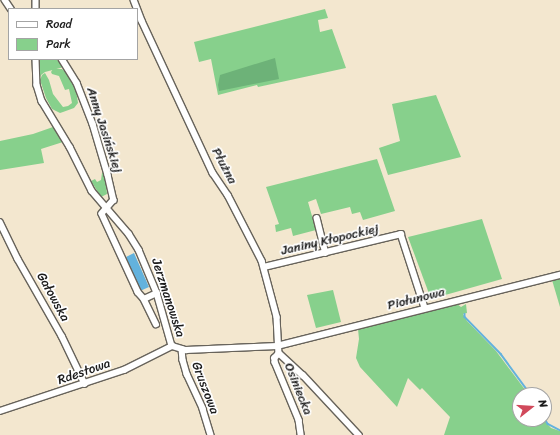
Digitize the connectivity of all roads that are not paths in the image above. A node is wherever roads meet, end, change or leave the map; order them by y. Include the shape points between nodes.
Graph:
1 (6, 1) edge
2 (0, 6) edge
3 (138, 10) edge
4 (36, 60) edge
5 (63, 60) edge
6 (106, 210) junction
7 (317, 218) dead end
8 (0, 222) edge
9 (326, 253) junction
10 (264, 267) junction
11 (560, 275) edge
12 (157, 293) junction
13 (144, 299) junction
14 (425, 308) junction
15 (156, 324) dead end
16 (172, 346) junction
17 (277, 346) junction
18 (182, 349) junction
19 (279, 354) junction
20 (85, 384) junction
21 (0, 411) edge
22 (211, 435) edge
23 (301, 435) edge
24 (359, 435) edge

1 - 2 street
3 - 10 street, Płużna via 213,173 228,195
4 - 6 street, Jerzmanowska via 37,85 42,101 70,147 92,191
5 - 6 street, Anny Jasińskiej via 77,83 93,124 108,175 114,200
6 - 12 street, Jerzmanowska via 134,240
6 - 13 street via 102,214 138,292
7 - 9 street
8 - 20 street, Gałowska
9 - 10 street, Janiny Kłopockiej
9 - 14 street, Janiny Kłopockiej via 401,234
10 - 17 street, Płużna via 277,317
11 - 14 street, Piołunowa
12 - 13 street
12 - 16 street, Jerzmanowska
13 - 15 street
14 - 17 street, Piołunowa
16 - 18 street, Jerzmanowska
16 - 20 street, Rdestowa via 131,367
17 - 18 street, Jerzmanowska
17 - 19 street
18 - 22 street, Gruszowa via 183,360
19 - 23 street, Osiniecka via 275,362 299,420
19 - 24 street via 303,375
20 - 21 street, Rdestowa

